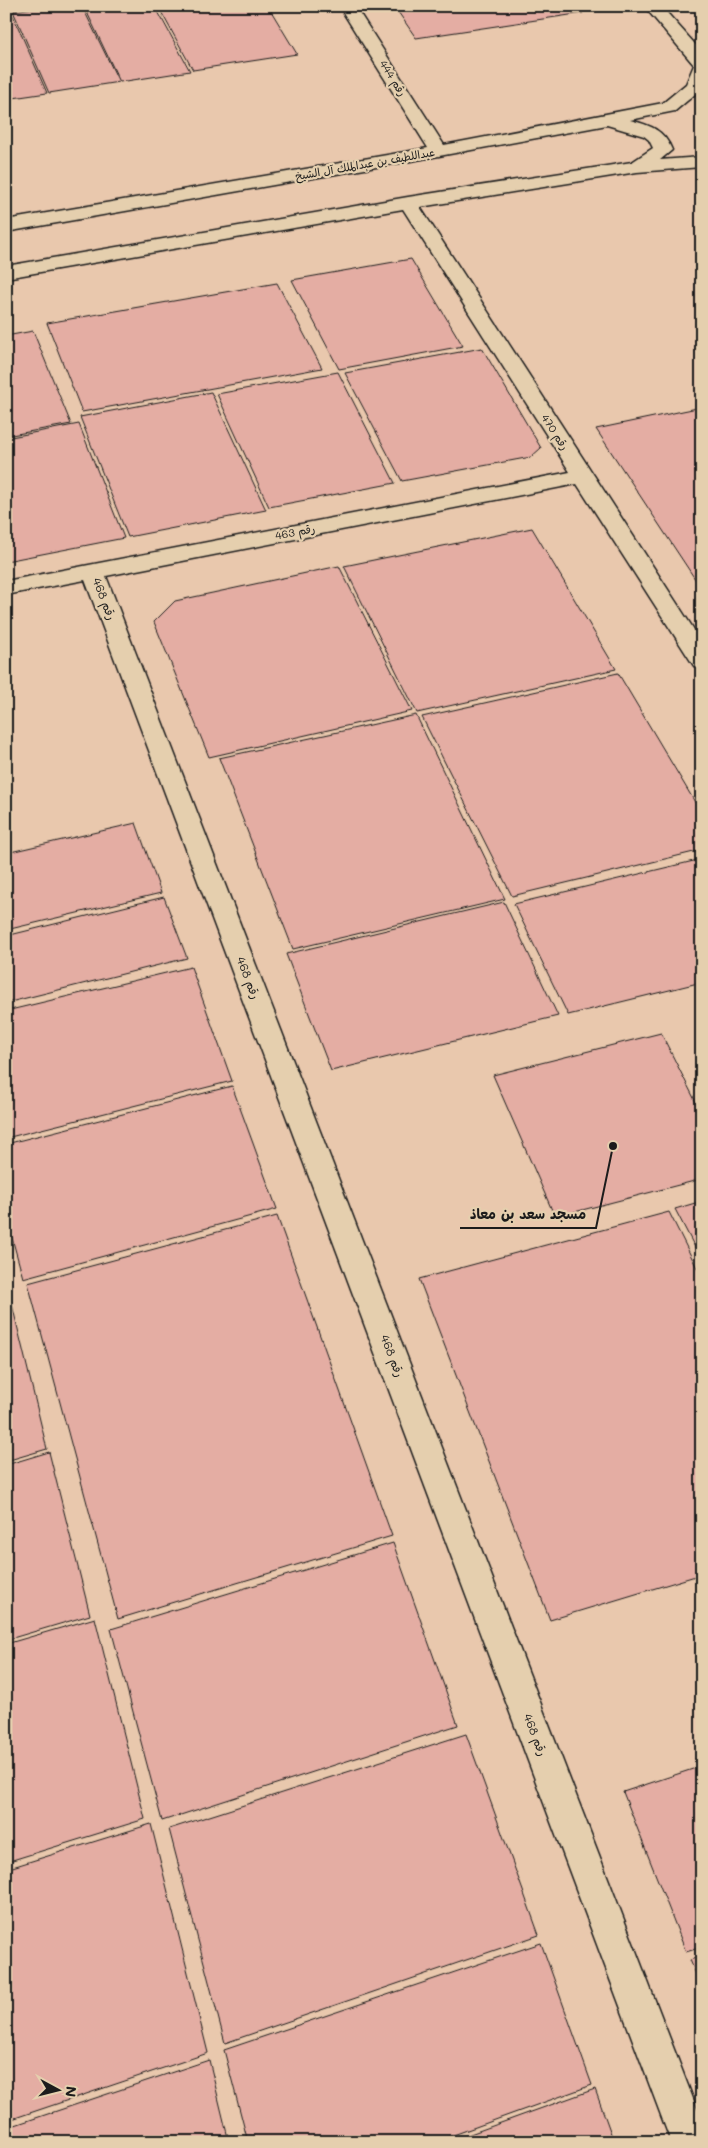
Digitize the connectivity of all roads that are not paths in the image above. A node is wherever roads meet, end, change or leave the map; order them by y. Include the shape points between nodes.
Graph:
1 (347, 6) edge
2 (652, 6) edge
3 (702, 64) edge
4 (606, 120) junction
5 (439, 151) junction
6 (702, 162) edge
7 (637, 167) junction
8 (408, 203) junction
9 (6, 226) edge
10 (6, 272) edge
11 (583, 476) junction
12 (93, 571) junction
13 (6, 588) edge
14 (702, 661) edge
15 (690, 2142) edge

1 - 5 street, رقم 444
2 - 3 street
3 - 4 street, عبداللطيف بن عبدالملك آل الشيخ via 694,86 669,107
4 - 5 street, عبداللطيف بن عبدالملك آل الشيخ
4 - 7 street via 652,131 661,142 663,150
5 - 9 street, عبداللطيف بن عبدالملك آل الشيخ
6 - 7 street
7 - 8 street
8 - 10 street
8 - 11 street, رقم 470
11 - 12 street, رقم 463
11 - 14 street, رقم 470
12 - 13 street, رقم 463
12 - 15 street, رقم 468

